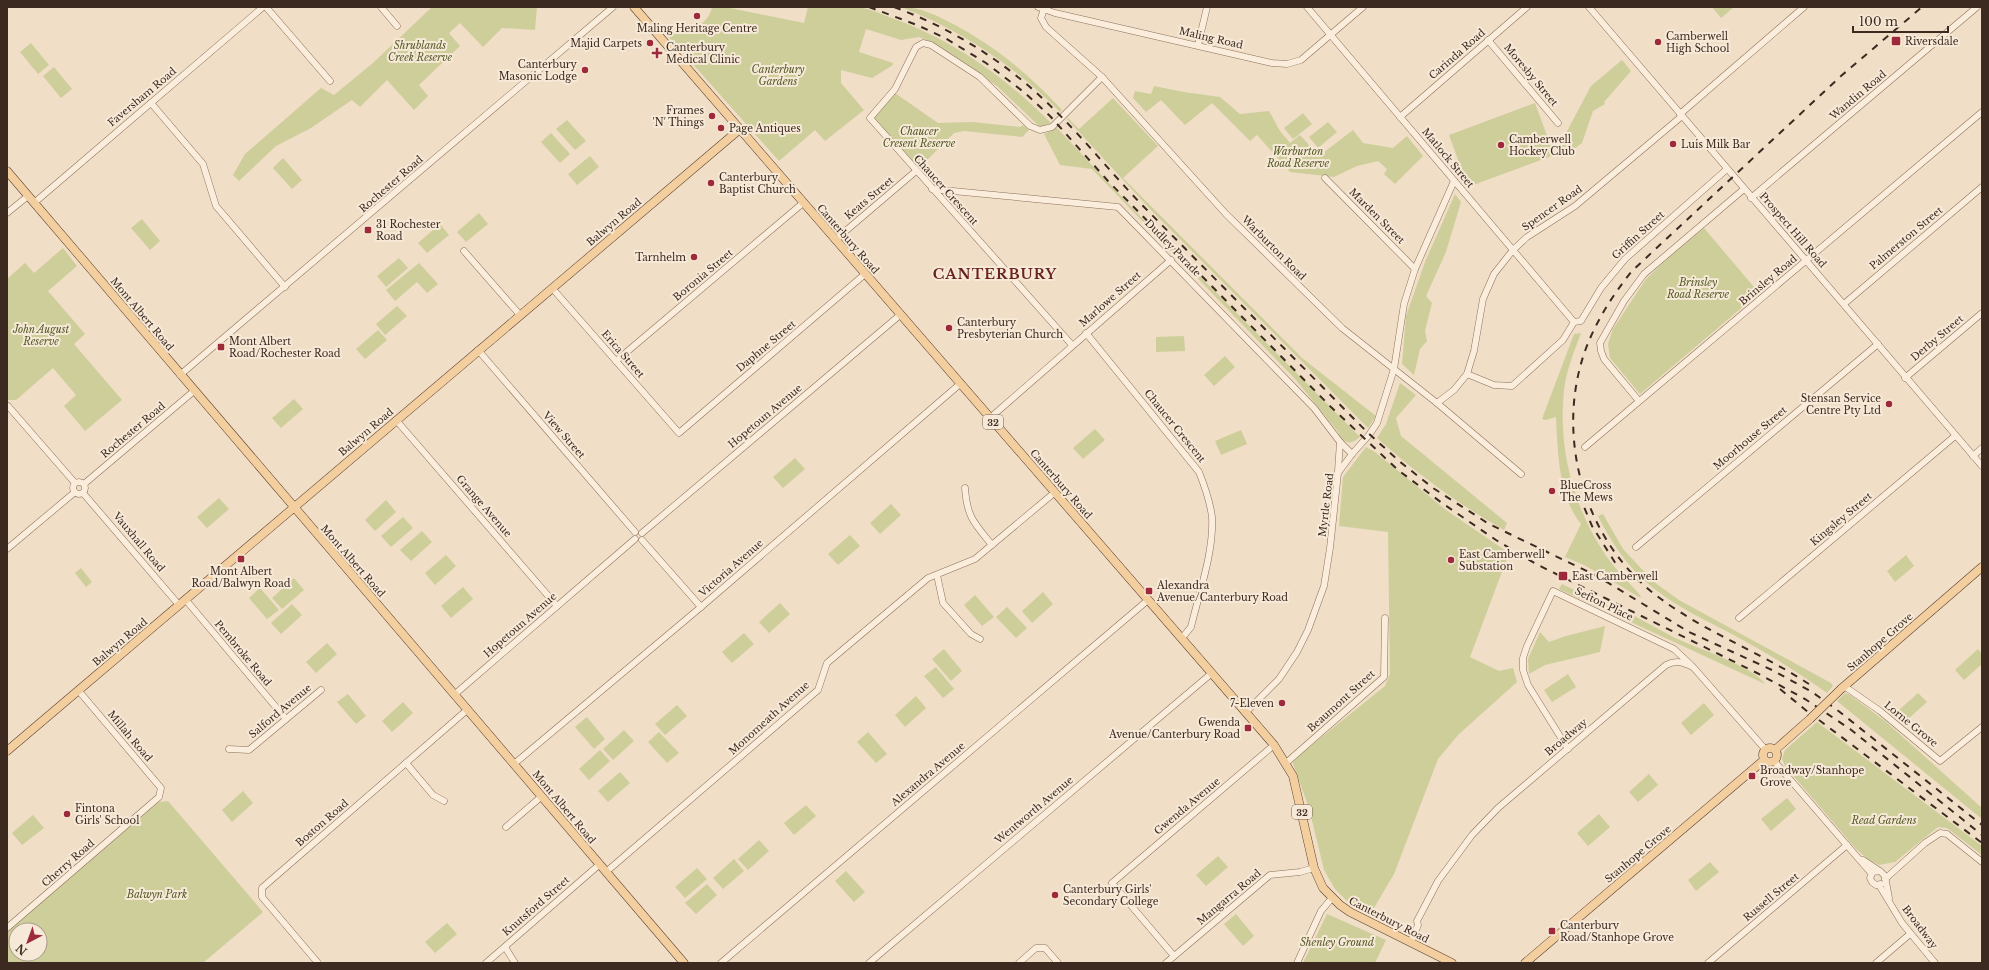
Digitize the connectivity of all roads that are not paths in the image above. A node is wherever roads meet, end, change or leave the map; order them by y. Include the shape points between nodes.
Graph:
1 (265, 7) edge
2 (381, 7) edge
3 (613, 7) edge
4 (634, 7) edge
5 (1207, 7) edge
6 (1307, 7) edge
7 (1363, 7) edge
8 (1527, 7) edge
9 (1588, 7) edge
10 (1804, 7) edge
11 (1977, 7) edge
12 (1041, 8) edge
13 (1057, 10) edge
14 (397, 26) dead end
15 (1331, 35) junction
16 (1488, 40) junction
17 (1198, 45) junction
18 (1102, 77) junction
19 (330, 81) dead end
20 (151, 103) junction
21 (1982, 112) edge
22 (1681, 115) junction
23 (1400, 117) junction
24 (1558, 123) dead end
25 (740, 129) junction
26 (1727, 169) junction
27 (7, 171) edge
28 (916, 172) junction
29 (1325, 178) dead end
30 (1454, 181) junction
31 (1982, 186) edge
32 (932, 189) junction
33 (1744, 189) junction
34 (28, 196) junction
35 (1751, 198) junction
36 (34, 203) junction
37 (803, 203) junction
38 (7, 214) edge
39 (835, 240) junction
40 (1513, 250) junction
41 (464, 251) dead end
42 (1171, 260) junction
43 (1807, 261) junction
44 (1415, 269) junction
45 (865, 274) junction
46 (285, 287) junction
47 (552, 288) junction
48 (1844, 304) junction
49 (1982, 313) edge
50 (520, 315) junction
51 (900, 315) junction
52 (1574, 322) junction
53 (1086, 333) junction
54 (1878, 344) junction
55 (1072, 345) junction
56 (478, 350) junction
57 (616, 361) junction
58 (1394, 368) junction
59 (1467, 374) junction
60 (180, 375) junction
61 (1905, 378) junction
62 (960, 384) junction
63 (194, 391) junction
64 (1639, 401) junction
65 (1437, 403) junction
66 (8, 406) edge
67 (990, 418) junction
68 (396, 420) junction
69 (679, 433) joint
70 (1955, 436) junction
71 (1340, 442) junction
72 (1585, 446) dead end
73 (1982, 448) edge
74 (1352, 454) junction
75 (1973, 456) junction
76 (1982, 466) edge
77 (1338, 473) junction
78 (1521, 474) dead end
79 (75, 483) junction
80 (84, 484) junction
81 (965, 488) dead end
82 (75, 492) junction
83 (83, 492) junction
84 (1054, 492) junction
85 (294, 507) junction
86 (635, 532) junction
87 (642, 533) junction
88 (635, 540) junction
89 (642, 540) junction
90 (992, 545) junction
91 (1636, 548) dead end
92 (7, 549) edge
93 (1982, 567) edge
94 (937, 575) junction
95 (1148, 600) junction
96 (182, 602) junction
97 (557, 606) junction
98 (701, 607) junction
99 (1385, 618) dead end
100 (1739, 618) dead end
101 (1182, 638) junction
102 (980, 639) dead end
103 (1693, 667) junction
104 (1212, 673) junction
105 (1842, 688) junction
106 (78, 690) junction
107 (321, 690) dead end
108 (454, 695) junction
109 (467, 710) junction
110 (1246, 712) junction
111 (286, 719) junction
112 (1982, 727) edge
113 (1274, 746) junction
114 (229, 749) dead end
115 (1568, 749) junction
116 (1765, 749) junction
117 (1775, 750) junction
118 (7, 751) edge
119 (1764, 760) junction
120 (1774, 761) junction
121 (406, 763) junction
122 (1286, 763) junction
123 (514, 764) junction
124 (159, 796) joint
125 (542, 796) junction
126 (444, 801) dead end
127 (506, 827) dead end
128 (1847, 846) junction
129 (1853, 853) junction
130 (1982, 862) edge
131 (600, 864) junction
132 (1314, 868) junction
133 (1896, 868) junction
134 (1879, 871) junction
135 (606, 872) junction
136 (1871, 873) junction
137 (1885, 879) junction
138 (1879, 885) junction
139 (1332, 898) junction
140 (1890, 903) junction
141 (7, 928) edge
142 (1910, 934) junction
143 (1411, 942) junction
144 (505, 947) junction
145 (1174, 956) junction
146 (318, 963) edge
147 (486, 963) edge
148 (515, 963) edge
149 (684, 963) edge
150 (721, 963) edge
151 (869, 963) edge
152 (1018, 963) edge
153 (1058, 963) edge
154 (1166, 963) edge
155 (1297, 963) edge
156 (1452, 963) edge
157 (1525, 963) edge
158 (1708, 963) edge
159 (1876, 963) edge
160 (1935, 963) edge

1 - 19 street
1 - 20 street, Faversham Road
2 - 14 street
3 - 46 street, Rochester Road
4 - 25 main road, Canterbury Road / 32
5 - 17 street
6 - 15 street, Matlock Street
7 - 15 street, Maling Road
8 - 16 street, Carinda Road
9 - 22 street, Prospect Hill Road
10 - 22 street, Spencer Road
11 - 35 street, Wandin Road
12 - 13 street, Maling Road
12 - 18 street, Warburton Road via 1041,18 1046,27
13 - 17 street, Maling Road
15 - 17 street, Maling Road via 1301,60 1287,64 1272,63
15 - 23 street, Matlock Street
16 - 23 street, Carinda Road
16 - 24 street, Moresby Street
18 - 28 street, Chaucer Crescent via 1052,127 1040,130 1030,126 980,77 931,45 923,43 916,47 895,89 870,118
18 - 58 street, Warburton Road via 1226,214 1342,328
20 - 36 street, Faversham Road
20 - 46 street via 203,164 216,206
21 - 43 street, Brinsley Road
22 - 26 street, Prospect Hill Road
22 - 40 street, Spencer Road via 1575,206 1527,237
23 - 30 street, Matlock Street
25 - 37 main road, Canterbury Road / 32
25 - 47 main road, Balwyn Road
26 - 33 street, Prospect Hill Road
26 - 52 street, Griffin Street via 1625,259 1601,288 1581,321
27 - 34 main road, Mont Albert Road
28 - 32 street, Chaucer Crescent
28 - 39 street, Keats Street
29 - 44 street, Marden Street
30 - 40 street, Matlock Street
30 - 44 street, Myrtle Road
31 - 48 street, Palmerston Street
32 - 42 street, Dudley Parade via 1118,207
32 - 55 street, Chaucer Crescent
33 - 35 street, Prospect Hill Road
33 - 64 street via 1644,274 1624,301 1600,342 1604,359
34 - 36 main road, Mont Albert Road
34 - 38 street
35 - 43 street, Prospect Hill Road
36 - 60 main road, Mont Albert Road
37 - 39 main road, Canterbury Road / 32
37 - 57 street, Boronia Street
39 - 45 main road, Canterbury Road / 32
40 - 52 street, Matlock Street
40 - 59 street, Spencer Road via 1494,274 1483,299 1474,351
41 - 50 street
42 - 53 street, Marlowe Street
42 - 71 street, Dudley Parade via 1314,408
43 - 48 street, Prospect Hill Road
43 - 64 street, Brinsley Road
44 - 58 street, Myrtle Road via 1404,304
45 - 51 main road, Canterbury Road / 32
45 - 69 street, Daphne Street
46 - 60 street, Rochester Road
47 - 50 main road, Balwyn Road
47 - 57 street, Erica Street
48 - 54 street, Prospect Hill Road
49 - 61 street, Derby Street
50 - 56 main road, Balwyn Road
51 - 62 main road, Canterbury Road / 32
51 - 87 street, Hopetoun Avenue
52 - 59 street, Griffin Street via 1563,340 1512,386 1494,385
53 - 55 street, Marlowe Street
53 - 101 street, Chaucer Crescent via 1199,472 1208,496 1212,517 1212,540 1190,627
54 - 61 street, Prospect Hill Road
54 - 91 street, Moorhouse Street
55 - 67 street, Marlowe Street
56 - 68 main road, Balwyn Road
56 - 86 street, View Street
57 - 69 street, Erica Street
58 - 65 street, Warburton Road
58 - 74 street, Myrtle Road via 1377,423 1370,435
59 - 65 street, Spencer Road via 1454,390
60 - 63 main road, Mont Albert Road
61 - 70 street, Prospect Hill Road
62 - 67 main road, Canterbury Road / 32
62 - 98 street, Victoria Avenue
63 - 80 street, Rochester Road
63 - 85 main road, Mont Albert Road
64 - 72 street, Brinsley Road
65 - 78 street, Warburton Road
66 - 79 street
67 - 84 main road, Canterbury Road / 32
68 - 85 main road, Balwyn Road
68 - 97 street, Grange Avenue
70 - 75 street, Prospect Hill Road
70 - 100 street, Kingsley Street
71 - 74 street, Dudley Parade
71 - 77 street
73 - 75 street
74 - 77 street, Myrtle Road
75 - 76 street, Prospect Hill Road
77 - 110 street, Myrtle Road via 1324,586 1308,630 1279,679
79 - 80 street
79 - 82 street
80 - 83 street via 86,487
81 - 90 street via 972,522
82 - 83 street
82 - 92 street
83 - 96 street, Vauxhall Road
84 - 90 street, Monomeath Avenue
84 - 95 main road, Canterbury Road / 32
85 - 96 main road, Balwyn Road
85 - 108 main road, Mont Albert Road
86 - 87 street
86 - 88 street
87 - 89 street
88 - 89 street
88 - 97 street, Hopetoun Avenue
89 - 98 street
90 - 94 street, Monomeath Avenue via 975,559
93 - 105 main road, Stanhope Grove
94 - 102 street via 943,603
94 - 135 street, Monomeath Avenue via 928,578 827,663 818,690
95 - 101 main road, Canterbury Road / 32
95 - 150 street, Alexandra Avenue
96 - 106 main road, Balwyn Road
96 - 111 street, Pembroke Road
97 - 108 street, Hopetoun Avenue
98 - 123 street, Victoria Avenue
99 - 122 street, Beaumont Street via 1384,677
101 - 104 main road, Canterbury Road / 32
103 - 115 street, Broadway via 1673,661 1666,665
103 - 115 street, Sefton Place via 1674,649 1553,592 1527,646 1523,670 1528,685
103 - 116 street
104 - 110 main road, Canterbury Road / 32
104 - 151 street, Wentworth Avenue
105 - 112 street, Lorne Grove via 1880,711 1940,761
105 - 117 main road, Stanhope Grove, bridge
106 - 118 main road, Balwyn Road
106 - 124 street, Millah Road via 161,788
107 - 111 street, Salford Avenue
108 - 109 main road, Mont Albert Road
109 - 121 street, Boston Road
109 - 123 main road, Mont Albert Road
110 - 113 main road, Canterbury Road / 32
111 - 114 street, Salford Avenue via 249,750
113 - 122 main road, Canterbury Road / 32
113 - 145 street, Gwenda Avenue via 1112,882
115 - 143 street, Broadway via 1498,808 1472,835 1438,881 1417,921
116 - 117 main road
116 - 119 main road via 1762,754
117 - 120 main road via 1777,756
119 - 120 main road
119 - 157 main road, Stanhope Grove
120 - 128 street, Broadway
121 - 126 street via 433,795
121 - 146 street, Boston Road via 262,888 262,897
122 - 132 main road, Canterbury Road / 32 via 1296,788
123 - 125 main road, Mont Albert Road
124 - 141 street, Cherry Road
125 - 127 street
125 - 131 main road, Mont Albert Road
128 - 129 street, Broadway
128 - 158 street, Russell Street
129 - 134 street, Broadway
129 - 136 street, Broadway
130 - 133 street via 1946,834 1940,833
131 - 135 main road, Mont Albert Road
131 - 144 street, Knutsford Street
132 - 139 main road, Canterbury Road / 32 via 1323,888
132 - 145 street, Mangarra Road via 1270,875
133 - 134 street
133 - 137 street
134 - 136 street
134 - 137 street, Broadway via 1884,874
135 - 149 main road, Mont Albert Road
136 - 138 street, Broadway via 1872,882
137 - 138 street
137 - 140 street, Broadway
138 - 140 street, Broadway
139 - 143 main road, Canterbury Road / 32 via 1364,920
139 - 155 street via 1322,911
140 - 142 street, Broadway
142 - 159 street
142 - 160 street, Broadway
143 - 156 main road, Canterbury Road / 32
144 - 147 street, Knutsford Street
144 - 148 street
145 - 154 street, Mangarra Road
152 - 153 street via 1036,948 1045,948

